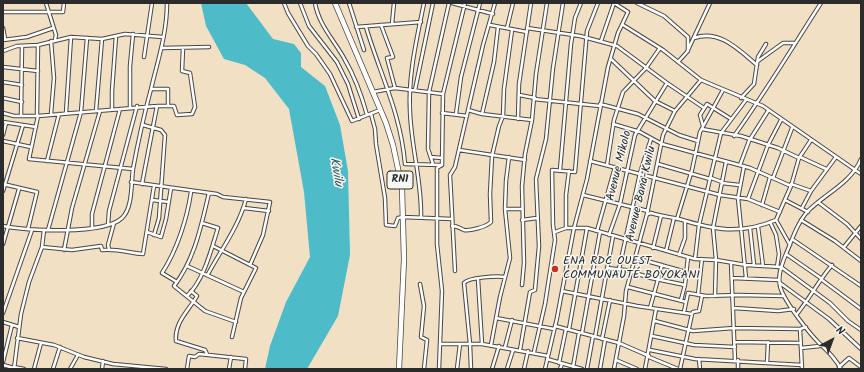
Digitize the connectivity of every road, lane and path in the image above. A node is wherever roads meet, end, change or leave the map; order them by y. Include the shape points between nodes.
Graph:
1 (46, 3) edge
2 (64, 3) edge
3 (152, 3) edge
4 (167, 3) edge
5 (284, 3) edge
6 (300, 3) edge
7 (315, 3) edge
8 (335, 3) edge
9 (349, 3) edge
10 (394, 3) edge
11 (424, 3) edge
12 (433, 3) edge
13 (451, 3) edge
14 (480, 3) edge
15 (495, 3) edge
16 (513, 3) edge
17 (531, 3) edge
18 (546, 3) edge
19 (563, 3) edge
20 (581, 3) edge
21 (598, 3) edge
22 (614, 3) edge
23 (637, 3) edge
24 (710, 3) edge
25 (820, 3) edge
26 (464, 5) edge
27 (478, 10) junction
28 (3, 12) edge
29 (47, 12) junction
30 (492, 14) junction
31 (421, 22) junction
32 (392, 24) junction
33 (381, 25) junction
34 (490, 25) junction
35 (623, 25) junction
36 (366, 26) junction
37 (498, 27) junction
38 (3, 28) edge
39 (53, 28) junction
40 (356, 28) junction
41 (507, 28) junction
42 (527, 28) junction
43 (512, 30) junction
44 (542, 30) junction
45 (527, 32) junction
46 (557, 33) junction
47 (133, 34) junction
48 (116, 36) junction
49 (148, 36) junction
50 (572, 36) junction
51 (71, 37) junction
52 (164, 37) junction
53 (87, 38) junction
54 (587, 38) junction
55 (694, 38) junction
56 (4, 39) edge
57 (55, 39) junction
58 (102, 39) junction
59 (51, 41) junction
60 (601, 41) junction
61 (38, 44) junction
62 (766, 44) dead end
63 (794, 44) junction
64 (615, 45) junction
65 (22, 46) junction
66 (209, 47) dead end
67 (162, 48) junction
68 (183, 48) junction
69 (660, 48) junction
70 (364, 50) dead end
71 (3, 51) edge
72 (688, 51) junction
73 (144, 57) dead end
74 (611, 59) junction
75 (678, 62) junction
76 (757, 64) junction
77 (3, 67) edge
78 (646, 68) junction
79 (22, 70) junction
80 (38, 71) junction
81 (700, 80) junction
82 (3, 82) edge
83 (633, 82) junction
84 (666, 83) junction
85 (22, 85) junction
86 (151, 88) junction
87 (395, 88) junction
88 (410, 89) junction
89 (388, 90) junction
90 (415, 90) junction
91 (723, 90) junction
92 (373, 92) junction
93 (429, 92) junction
94 (443, 94) junction
95 (519, 95) junction
96 (687, 96) junction
97 (3, 98) edge
98 (534, 98) junction
99 (741, 98) junction
100 (746, 100) junction
101 (655, 101) junction
102 (22, 102) junction
103 (550, 102) junction
104 (565, 103) junction
105 (757, 103) junction
106 (582, 104) junction
107 (600, 105) junction
108 (137, 106) junction
109 (147, 106) junction
110 (157, 106) junction
111 (168, 106) junction
112 (130, 107) junction
113 (617, 108) junction
114 (704, 108) junction
115 (714, 108) junction
116 (112, 109) junction
117 (120, 109) junction
118 (380, 110) junction
119 (468, 110) junction
120 (96, 111) junction
121 (100, 111) junction
122 (675, 111) junction
123 (768, 111) junction
124 (81, 112) junction
125 (3, 113) edge
126 (66, 113) junction
127 (442, 113) junction
128 (51, 114) junction
129 (59, 114) junction
130 (371, 114) junction
131 (456, 114) junction
132 (482, 114) junction
133 (367, 115) junction
134 (21, 116) junction
135 (38, 116) junction
136 (467, 116) junction
137 (503, 116) junction
138 (644, 118) junction
139 (360, 119) junction
140 (518, 119) junction
141 (731, 119) junction
142 (532, 120) junction
143 (781, 120) junction
144 (4, 123) edge
145 (613, 124) junction
146 (23, 125) junction
147 (143, 125) junction
148 (36, 127) junction
149 (152, 127) junction
150 (702, 128) junction
151 (792, 128) junction
152 (666, 129) junction
153 (636, 132) junction
154 (720, 133) junction
155 (3, 135) edge
156 (734, 136) junction
157 (651, 139) junction
158 (751, 139) junction
159 (811, 140) junction
160 (3, 141) edge
161 (698, 142) junction
162 (17, 144) junction
163 (662, 144) junction
164 (768, 145) junction
165 (31, 147) junction
166 (458, 150) junction
167 (782, 150) junction
168 (696, 154) junction
169 (492, 156) junction
170 (431, 157) junction
171 (509, 157) junction
172 (836, 157) junction
173 (442, 158) junction
174 (715, 158) junction
175 (799, 158) junction
176 (861, 159) edge
177 (524, 160) junction
178 (47, 161) junction
179 (590, 161) junction
180 (726, 162) junction
181 (66, 163) junction
182 (85, 164) junction
183 (433, 164) junction
184 (658, 164) junction
185 (417, 165) junction
186 (607, 165) junction
187 (740, 165) junction
188 (442, 166) junction
189 (744, 166) junction
190 (104, 167) junction
191 (614, 167) junction
192 (121, 169) junction
193 (133, 169) junction
194 (826, 169) junction
195 (560, 170) junction
196 (627, 170) junction
197 (569, 171) junction
198 (758, 171) junction
199 (859, 172) edge
200 (640, 173) junction
201 (691, 174) junction
202 (655, 177) junction
203 (772, 177) junction
204 (711, 179) junction
205 (131, 182) junction
206 (722, 182) junction
207 (142, 184) junction
208 (4, 185) edge
209 (791, 185) junction
210 (154, 186) junction
211 (687, 186) junction
212 (739, 186) junction
213 (162, 187) junction
214 (171, 188) junction
215 (19, 189) junction
216 (811, 190) junction
217 (3, 191) edge
218 (191, 192) junction
219 (707, 192) junction
220 (209, 193) junction
221 (583, 195) junction
222 (720, 195) junction
223 (738, 198) junction
224 (748, 199) junction
225 (152, 200) junction
226 (246, 200) junction
227 (606, 200) junction
228 (785, 200) junction
229 (160, 201) junction
230 (169, 202) junction
231 (818, 202) junction
232 (620, 204) junction
233 (762, 205) junction
234 (634, 207) junction
235 (244, 208) junction
236 (802, 208) junction
237 (505, 209) junction
238 (521, 209) junction
239 (269, 211) junction
240 (648, 212) junction
241 (780, 212) junction
242 (808, 212) junction
243 (661, 216) junction
244 (403, 217) junction
245 (421, 217) junction
246 (437, 218) junction
247 (537, 218) junction
248 (452, 219) junction
249 (676, 219) junction
250 (522, 220) junction
251 (776, 220) junction
252 (801, 220) junction
253 (685, 222) junction
254 (770, 222) junction
255 (114, 223) junction
256 (202, 223) junction
257 (108, 225) junction
258 (699, 225) junction
259 (3, 226) edge
260 (452, 226) junction
261 (861, 226) edge
262 (8, 227) junction
263 (758, 227) junction
264 (92, 228) junction
265 (566, 228) junction
266 (574, 228) junction
267 (587, 228) junction
268 (713, 228) junction
269 (750, 228) junction
270 (30, 229) junction
271 (46, 230) junction
272 (742, 230) junction
273 (67, 231) junction
274 (599, 231) junction
275 (147, 232) junction
276 (555, 232) junction
277 (855, 233) junction
278 (154, 235) junction
279 (611, 236) junction
280 (792, 239) junction
281 (861, 239) edge
282 (625, 240) junction
283 (640, 243) junction
284 (3, 244) edge
285 (790, 245) junction
286 (213, 246) junction
287 (42, 247) junction
288 (844, 247) junction
289 (653, 248) junction
290 (109, 249) junction
291 (64, 250) junction
292 (221, 250) junction
293 (666, 251) junction
294 (778, 254) junction
295 (786, 254) junction
296 (679, 255) junction
297 (688, 257) junction
298 (636, 258) junction
299 (695, 259) junction
300 (702, 259) junction
301 (716, 260) junction
302 (861, 261) edge
303 (731, 263) junction
304 (250, 265) junction
305 (662, 265) junction
306 (746, 265) junction
307 (754, 265) junction
308 (832, 265) junction
309 (187, 266) junction
310 (763, 266) junction
311 (779, 267) junction
312 (607, 268) junction
313 (619, 269) junction
314 (455, 271) dead end
315 (202, 272) junction
316 (632, 272) junction
317 (686, 272) junction
318 (208, 274) junction
319 (505, 277) junction
320 (732, 278) junction
321 (746, 278) junction
322 (478, 279) junction
323 (658, 280) junction
324 (822, 280) junction
325 (779, 281) junction
326 (177, 282) junction
327 (420, 284) dead end
328 (522, 285) dead end
329 (685, 285) junction
330 (861, 286) edge
331 (628, 287) junction
332 (191, 291) junction
333 (562, 291) junction
334 (814, 291) junction
335 (245, 292) junction
336 (575, 294) junction
337 (654, 294) junction
338 (698, 295) junction
339 (187, 296) junction
340 (588, 296) junction
341 (702, 296) junction
342 (715, 296) junction
343 (733, 296) junction
344 (784, 296) junction
345 (602, 299) junction
346 (610, 300) junction
347 (681, 300) junction
348 (194, 302) junction
349 (686, 302) junction
350 (625, 303) junction
351 (806, 303) junction
352 (650, 308) junction
353 (734, 308) junction
354 (656, 309) junction
355 (794, 309) junction
356 (861, 309) edge
357 (684, 312) junction
358 (3, 313) edge
359 (692, 314) junction
360 (797, 314) junction
361 (496, 318) junction
362 (512, 320) junction
363 (654, 321) junction
364 (3, 322) edge
365 (236, 322) junction
366 (525, 322) junction
367 (12, 325) junction
368 (540, 326) junction
369 (806, 326) junction
370 (19, 327) junction
371 (554, 327) junction
372 (734, 328) junction
373 (568, 329) junction
374 (800, 329) junction
375 (688, 330) junction
376 (861, 330) edge
377 (581, 333) junction
378 (652, 336) junction
379 (232, 337) dead end
380 (594, 337) junction
381 (18, 338) junction
382 (603, 340) junction
383 (735, 342) junction
384 (768, 342) junction
385 (801, 342) junction
386 (41, 343) junction
387 (685, 343) junction
388 (440, 344) junction
389 (460, 344) junction
390 (470, 344) junction
391 (482, 344) junction
392 (619, 344) junction
393 (491, 345) junction
394 (821, 345) junction
395 (499, 346) junction
396 (60, 347) junction
397 (505, 347) junction
398 (735, 347) junction
399 (802, 348) junction
400 (861, 349) edge
401 (513, 350) junction
402 (520, 350) junction
403 (650, 350) junction
404 (528, 351) junction
405 (534, 352) junction
406 (78, 354) junction
407 (207, 354) junction
408 (231, 357) junction
409 (548, 357) junction
410 (649, 357) junction
411 (683, 357) junction
412 (699, 359) junction
413 (616, 360) junction
414 (737, 360) junction
415 (103, 361) junction
416 (3, 362) edge
417 (560, 363) junction
418 (767, 363) junction
419 (3, 365) edge
420 (802, 365) junction
421 (573, 367) junction
422 (861, 367) edge
423 (14, 368) edge
424 (142, 368) edge
425 (840, 368) edge
426 (24, 369) edge
427 (34, 369) edge
428 (53, 369) edge
429 (70, 369) edge
430 (102, 369) edge
431 (161, 369) edge
432 (166, 369) edge
433 (187, 369) edge
434 (229, 369) edge
435 (245, 369) edge
436 (399, 369) edge
437 (424, 369) edge
438 (439, 369) edge
439 (457, 369) edge
440 (471, 369) edge
441 (492, 369) edge
442 (507, 369) edge
443 (524, 369) edge
444 (544, 369) edge
445 (560, 369) edge
446 (581, 369) edge
447 (587, 369) edge
448 (600, 369) edge
449 (614, 369) edge
450 (637, 369) edge
451 (645, 369) edge
452 (679, 369) edge
453 (700, 369) edge
454 (738, 369) edge
455 (802, 369) edge

1 - 29 street
2 - 29 street via 63,12
3 - 49 street
4 - 52 street
5 - 139 street via 308,46 330,74 352,121
6 - 139 street via 309,26 337,62
7 - 133 street via 327,34 346,60
8 - 92 highway, RN1
9 - 40 street
10 - 32 street
11 - 31 street
12 - 90 street
13 - 26 street
13 - 93 street
14 - 27 street
15 - 30 street
16 - 41 street
17 - 42 street
18 - 44 street
19 - 46 street
20 - 50 street
21 - 54 street via 587,31
22 - 35 street via 628,12
22 - 60 street
23 - 72 street via 664,16 688,37
24 - 55 street
25 - 63 street
26 - 27 street
26 - 94 street
27 - 30 street
27 - 131 street via 461,77
28 - 29 street
29 - 39 street
30 - 34 street
31 - 32 street
31 - 88 street
32 - 33 street
33 - 36 street
33 - 87 street via 393,57 386,58
34 - 37 street
34 - 119 street
35 - 64 street
35 - 69 street
36 - 40 street
36 - 89 street
37 - 41 street
37 - 132 street via 494,62
38 - 56 street
39 - 56 street via 27,37
39 - 57 street
40 - 70 street
41 - 43 street
42 - 44 street
42 - 45 street
43 - 45 street
43 - 137 street
44 - 46 street
44 - 98 street
45 - 95 street
46 - 50 street
46 - 103 street
47 - 48 street
47 - 49 street
47 - 112 street
48 - 58 street
48 - 116 street
49 - 52 street
49 - 73 street
50 - 54 street
50 - 104 street
51 - 53 street
51 - 57 street
51 - 126 street
52 - 67 street
53 - 58 street
53 - 124 street
54 - 60 street
54 - 106 street
55 - 72 street
55 - 76 street via 717,36 734,45
57 - 59 street
58 - 120 street
59 - 61 street
59 - 128 street via 54,78
60 - 64 street
61 - 65 street
61 - 80 street
62 - 76 street
63 - 76 street via 783,43
63 - 105 street
64 - 74 street
64 - 78 street
65 - 71 street
65 - 79 street
66 - 68 street
67 - 68 street
67 - 86 street
68 - 111 street via 182,71 190,73 195,107 192,114 177,115 174,106
69 - 75 street
69 - 78 street
72 - 75 street
74 - 83 street
74 - 107 street
75 - 81 street
76 - 99 street via 754,84
77 - 79 street
78 - 83 street
78 - 84 street
79 - 80 street
79 - 85 street
80 - 135 street
81 - 91 street
81 - 96 street, Avenue Bana-Kwilu
82 - 85 street
83 - 101 street
83 - 113 street via 624,92
84 - 96 street
84 - 101 street, Avenue Mikolo
85 - 102 street
86 - 109 street
86 - 111 street via 168,89
87 - 88 street
87 - 89 street
88 - 90 street
88 - 185 street via 410,122
89 - 92 street
89 - 185 street via 399,122 405,164
90 - 93 street
91 - 99 street
91 - 115 street
92 - 118 highway, RN1
93 - 94 street
93 - 170 street via 428,149
94 - 127 street
95 - 98 street
95 - 140 street
96 - 114 street
96 - 122 street, Avenue Bana-Kwilu
97 - 102 street
98 - 103 street
98 - 142 street
99 - 100 street
100 - 105 street
100 - 141 street
101 - 122 street
101 - 138 street, Avenue Mikolo
102 - 134 street
103 - 104 street
103 - 247 street via 546,139 537,173
104 - 106 street
104 - 195 street
105 - 123 street
105 - 156 street
106 - 107 street
106 - 197 street via 575,172
107 - 113 street
107 - 179 street
108 - 109 street
108 - 112 street
108 - 192 street
109 - 110 street
109 - 147 street
110 - 111 street
110 - 149 street
112 - 117 street
113 - 138 street
113 - 145 street
114 - 115 street via 707,104
114 - 150 street via 700,115
115 - 141 street
115 - 150 street
116 - 117 street
116 - 121 street
117 - 190 street
118 - 130 street
118 - 244 highway, RN1 via 386,122 398,166
119 - 132 street
119 - 136 street
120 - 121 street
120 - 124 street
121 - 182 street
122 - 152 street, Avenue Bana-Kwilu
123 - 143 street
123 - 158 street
124 - 126 street
124 - 181 street
125 - 134 street
126 - 129 street
127 - 131 street
127 - 173 street
128 - 129 street
128 - 135 street
129 - 178 street
130 - 133 street
130 - 244 street via 376,129 386,225 395,226 398,218
131 - 136 street
132 - 137 street
133 - 139 street
134 - 135 street
135 - 148 street
136 - 166 street
137 - 140 street
137 - 169 street
138 - 152 street
138 - 153 street, Avenue Mikolo
140 - 142 street
141 - 154 street
142 - 177 street
143 - 151 street
143 - 164 street
144 - 146 street
144 - 155 street
145 - 153 street
145 - 186 street
146 - 148 street
146 - 162 street
147 - 149 street
147 - 193 street
148 - 165 street
149 - 207 street
149 - 213 street via 161,130 165,135
150 - 154 street
150 - 161 street
151 - 159 street
151 - 167 street
152 - 161 street
152 - 163 street, Avenue Bana-Kwilu
153 - 157 street
153 - 196 street, Avenue Mikolo
154 - 156 street
154 - 174 street
156 - 158 street
157 - 163 street
157 - 200 street
158 - 164 street
158 - 187 street
159 - 172 street
159 - 175 street
160 - 162 street
161 - 168 street
162 - 165 street
162 - 208 street
163 - 168 street
163 - 184 street, Avenue Bana-Kwilu
164 - 167 street
164 - 198 street
165 - 178 street via 29,159
166 - 169 street
166 - 248 street via 455,167 450,175
167 - 175 street
167 - 203 street
168 - 174 street
168 - 201 street
169 - 171 street
169 - 260 street via 491,222 483,227 465,230
170 - 173 street
170 - 183 street
171 - 177 street
171 - 237 street
172 - 194 street
172 - 199 street
173 - 188 street
174 - 180 street
174 - 204 street
175 - 194 street
175 - 209 street
176 - 199 street
177 - 238 street
178 - 181 street
179 - 186 street
179 - 221 street
180 - 187 street
180 - 206 street
181 - 182 street
181 - 271 street
182 - 190 street
182 - 273 street
183 - 185 street
183 - 188 street
184 - 201 street
184 - 202 street, Avenue Bana-Kwilu
185 - 245 street
186 - 191 street
187 - 189 street
188 - 246 street via 438,168
189 - 198 street
189 - 212 street
190 - 192 street
190 - 264 street via 91,216
191 - 196 street
191 - 227 street
192 - 193 street
192 - 257 street via 109,211
193 - 205 street
194 - 216 street
195 - 197 street
195 - 276 street via 552,170 552,225
196 - 200 street
196 - 232 street, Avenue Mikolo
197 - 265 street
198 - 203 street
198 - 224 street
199 - 231 street
200 - 202 street
200 - 234 street
201 - 204 street
201 - 211 street
202 - 211 street
202 - 240 street, Avenue Bana-Kwilu
203 - 209 street
203 - 233 street
204 - 206 street
204 - 219 street
205 - 207 street
205 - 255 street via 126,212
206 - 212 street
206 - 222 street
207 - 210 street
208 - 215 street
208 - 217 street
209 - 216 street
209 - 228 street
210 - 213 street
210 - 225 street
211 - 219 street
211 - 249 street
212 - 223 street
213 - 214 street
213 - 229 street
214 - 218 street
214 - 230 street
215 - 262 street
215 - 270 street via 37,192
216 - 236 street
218 - 220 street
218 - 326 street via 172,255 162,273
219 - 222 street
219 - 258 street
220 - 226 street
220 - 256 street
221 - 227 street
221 - 266 street
222 - 223 street
222 - 268 street
223 - 224 street
223 - 272 street
224 - 233 street
225 - 229 street
225 - 275 street
226 - 235 street
226 - 239 street via 270,202
227 - 232 street
227 - 274 street
228 - 236 street
228 - 241 street
229 - 230 street
229 - 278 street
230 - 278 street via 160,237
231 - 242 street
231 - 277 street
232 - 234 street
232 - 279 street, Avenue Mikolo
233 - 241 street
234 - 240 street
234 - 282 street
235 - 239 street
235 - 292 street
236 - 242 street
237 - 238 street
237 - 319 street via 510,253
238 - 250 street
239 - 304 street via 261,243
240 - 243 street
240 - 283 street, Avenue Bana-Kwilu
241 - 251 street
242 - 252 street
243 - 249 street
243 - 289 street
244 - 245 street
244 - 436 highway, RN1 via 404,259
245 - 246 street
246 - 248 street
246 - 388 street via 442,291
247 - 250 street
247 - 366 street via 539,246 535,290 530,292
248 - 260 street
249 - 253 street
249 - 293 street
250 - 328 street
251 - 254 street
251 - 285 street
252 - 280 street
252 - 288 street
253 - 258 street
253 - 296 street via 685,238
254 - 263 street
254 - 294 street via 776,235
255 - 257 street
255 - 290 street
256 - 286 street via 218,228
256 - 309 street
257 - 264 street
258 - 268 street
258 - 299 street
259 - 262 street
260 - 314 street
261 - 277 street
262 - 270 street
262 - 284 street
263 - 269 street
263 - 310 street
264 - 273 street
265 - 266 street
265 - 276 street
266 - 267 street
266 - 333 street
267 - 274 street
267 - 336 street
268 - 272 street
268 - 301 street
269 - 272 street
269 - 307 street
270 - 271 street
270 - 358 street
271 - 273 street
271 - 287 street
272 - 306 street
273 - 291 street
274 - 279 street
274 - 340 street
275 - 278 street
275 - 290 street via 143,254
276 - 368 street
277 - 281 street
277 - 288 street
279 - 282 street
279 - 312 street, Avenue Mikolo
280 - 285 street
280 - 308 street
282 - 283 street
282 - 313 street
283 - 289 street
283 - 298 street, Avenue Bana-Kwilu
285 - 295 street
286 - 292 street
286 - 315 street
287 - 291 street
287 - 370 street via 29,282
288 - 302 street
289 - 293 street
290 - 291 street via 102,250 101,246
292 - 304 street
292 - 318 street
293 - 296 street
294 - 295 street
294 - 311 street
295 - 311 street
295 - 324 street
296 - 297 street
297 - 299 street
297 - 317 street
298 - 305 street
298 - 316 street, Avenue Bana-Kwilu
299 - 300 street
300 - 301 street
300 - 338 street
301 - 303 street
301 - 342 street
303 - 306 street
303 - 320 street
304 - 335 street via 256,268
305 - 317 street
305 - 323 street
306 - 307 street
306 - 321 street
307 - 310 street
308 - 324 street
308 - 330 street
309 - 315 street
309 - 326 street
310 - 311 street
311 - 325 street
311 - 334 street
312 - 313 street
312 - 345 street, Avenue Mikolo
313 - 316 street
315 - 318 street
315 - 332 street
316 - 323 street
316 - 331 street, Avenue Bana-Kwilu
317 - 329 street
318 - 335 street
319 - 322 street via 495,275
319 - 361 street
320 - 321 street
320 - 343 street
321 - 325 street
322 - 390 street via 464,283
322 - 391 street
323 - 329 street
323 - 337 street
324 - 334 street
324 - 356 street
325 - 344 street
325 - 351 street
326 - 339 street via 174,286
327 - 437 street via 424,306 421,337 427,340
329 - 347 street
331 - 337 street
331 - 350 street, Avenue Bana-Kwilu
332 - 339 street
332 - 348 street via 197,296
333 - 336 street
333 - 371 street
334 - 351 street
334 - 376 street
335 - 365 street via 241,298
336 - 340 street
336 - 373 street
337 - 347 street
337 - 352 street
338 - 341 street
338 - 349 street via 688,293
339 - 348 street
340 - 345 street
340 - 377 street
341 - 342 street
341 - 359 street via 699,311
342 - 343 street
343 - 344 street
343 - 353 street
344 - 355 street
345 - 346 street
345 - 380 street, Avenue Mikolo
346 - 350 street
346 - 382 street
347 - 349 street
348 - 365 street via 205,311
348 - 407 street via 175,333 176,341 205,350
349 - 357 street
350 - 352 street
350 - 392 street, Avenue Bana-Kwilu
351 - 360 street
351 - 400 street via 832,322
352 - 354 street
353 - 355 street via 778,311
353 - 372 street
354 - 357 street
354 - 363 street
355 - 360 street
357 - 359 street
359 - 375 street
360 - 369 street
361 - 362 street
361 - 393 street
362 - 366 street
362 - 397 street
363 - 375 street
363 - 378 street
364 - 367 street
365 - 379 street
366 - 368 street
366 - 402 street
367 - 370 street
367 - 416 street
368 - 371 street
368 - 405 street
369 - 374 street
369 - 394 street
370 - 381 street
371 - 373 street
371 - 409 street
372 - 374 street
372 - 375 street
372 - 383 street
373 - 377 street
373 - 417 street
374 - 385 street
375 - 387 street
377 - 380 street
377 - 421 street
378 - 387 street
378 - 403 street
380 - 382 street
380 - 447 street, Avenue Mikolo
381 - 386 street
381 - 423 street
382 - 392 street
382 - 448 street
383 - 384 street
383 - 398 street
384 - 385 street
384 - 418 street
385 - 399 street
386 - 396 street
386 - 427 street
387 - 398 street
387 - 411 street
388 - 389 street
388 - 438 street
389 - 390 street
389 - 439 street
390 - 391 street
390 - 440 street
391 - 393 street
392 - 410 street
392 - 413 street, Avenue Bana-Kwilu
393 - 395 street
394 - 399 street
394 - 425 street via 836,359
395 - 397 street
395 - 441 street
396 - 406 street
396 - 428 street
397 - 401 street
398 - 414 street
399 - 420 street
401 - 402 street
401 - 442 street
402 - 404 street
403 - 410 street
403 - 411 street
404 - 405 street
404 - 443 street
405 - 409 street
406 - 415 street
406 - 429 street
407 - 408 street
407 - 433 street via 189,356
408 - 434 street
408 - 435 street via 246,359
409 - 417 street
409 - 444 street
410 - 451 street
410 - 452 street
411 - 412 street
411 - 452 street
412 - 414 street
412 - 453 street
413 - 449 street, Avenue Bana-Kwilu
413 - 450 street
414 - 418 street
414 - 454 street
415 - 424 street
415 - 430 street
417 - 421 street
417 - 445 street
418 - 420 street
419 - 423 street
420 - 455 street
421 - 446 street
422 - 425 street via 849,358
423 - 426 street
424 - 431 street
431 - 432 street

